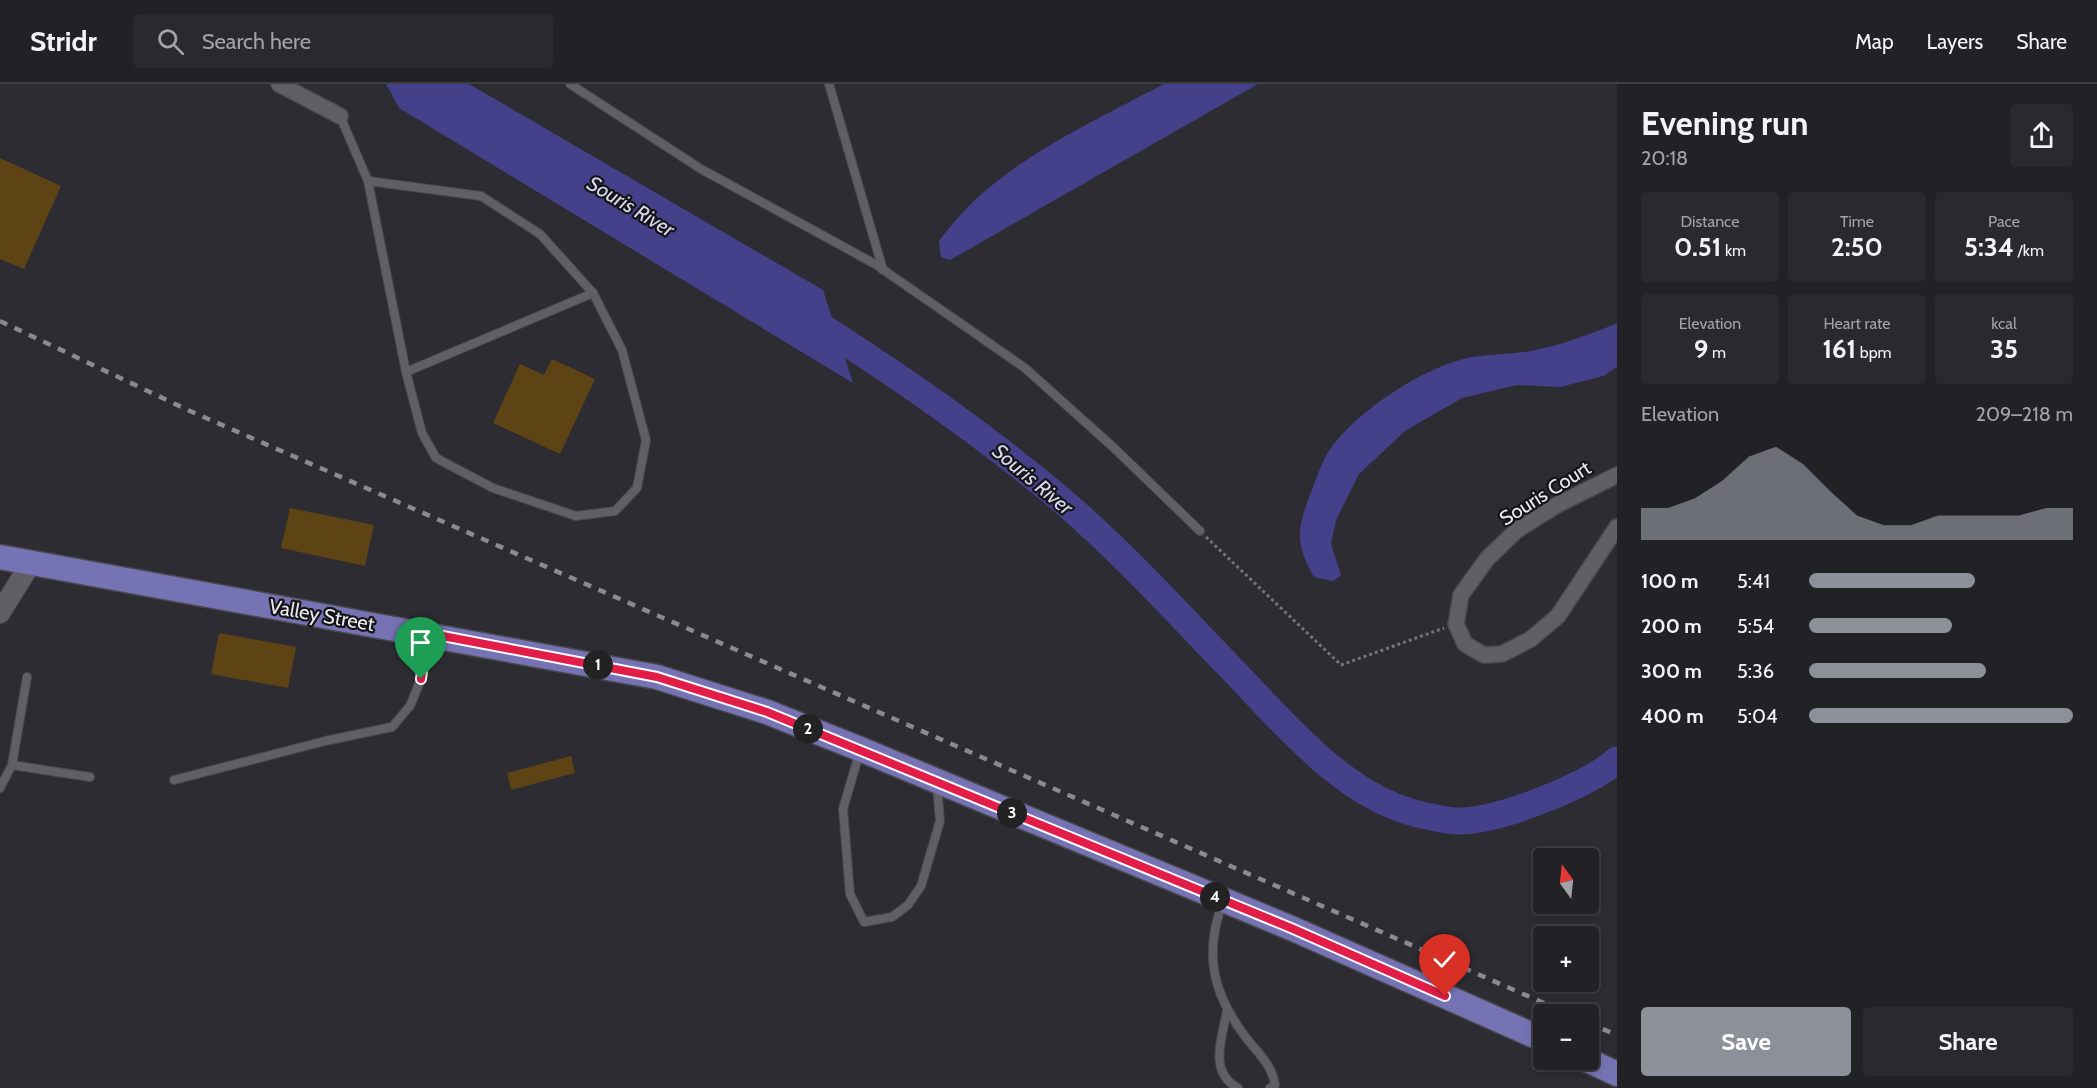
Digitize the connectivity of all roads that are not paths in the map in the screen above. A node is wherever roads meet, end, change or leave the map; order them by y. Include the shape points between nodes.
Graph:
1 (279, 84) edge
2 (570, 84) edge
3 (829, 84) edge
4 (340, 116) joint
5 (368, 181) junction
6 (883, 270) junction
7 (593, 293) junction
8 (406, 372) junction
9 (1617, 475) edge
10 (1617, 527) edge
11 (1200, 531) road end
12 (0, 556) edge
13 (31, 563) junction
14 (0, 613) edge
15 (427, 633) junction
16 (27, 677) dead end
17 (860, 749) junction
18 (12, 765) junction
19 (90, 777) dead end
20 (174, 780) dead end
21 (937, 781) junction
22 (0, 788) edge
23 (1224, 900) junction
24 (1227, 1011) junction
25 (1533, 1035) edge
26 (1599, 1066) edge
27 (1617, 1074) edge
28 (1238, 1088) edge
29 (1270, 1088) edge

1 - 4 street
2 - 6 lane via 701,169
3 - 6 lane
4 - 5 lane
5 - 7 lane via 481,196 540,234
5 - 8 lane
6 - 11 lane via 1025,368
7 - 8 lane
7 - 8 lane via 622,350 646,440 637,488 615,511 576,516 493,489 436,458 422,433
9 - 10 street, Souris Court via 1517,530 1487,559 1461,595 1456,624 1465,644 1484,655 1502,654 1531,639 1558,616
12 - 13 main road, Valley Street
13 - 14 street
13 - 15 main road, Valley Street
15 - 17 main road, Valley Street via 657,677 767,712
15 - 20 lane via 421,679 410,706 392,727
16 - 18 lane
17 - 21 main road, Valley Street
17 - 21 lane via 843,809 849,894 864,922 892,917 908,905 921,886 940,821
18 - 19 lane
18 - 22 lane
21 - 23 main road, Valley Street
23 - 24 lane via 1216,921 1212,965
23 - 25 main road, Valley Street
24 - 28 lane via 1219,1055 1221,1072
24 - 29 lane via 1267,1062 1275,1085
26 - 27 main road

